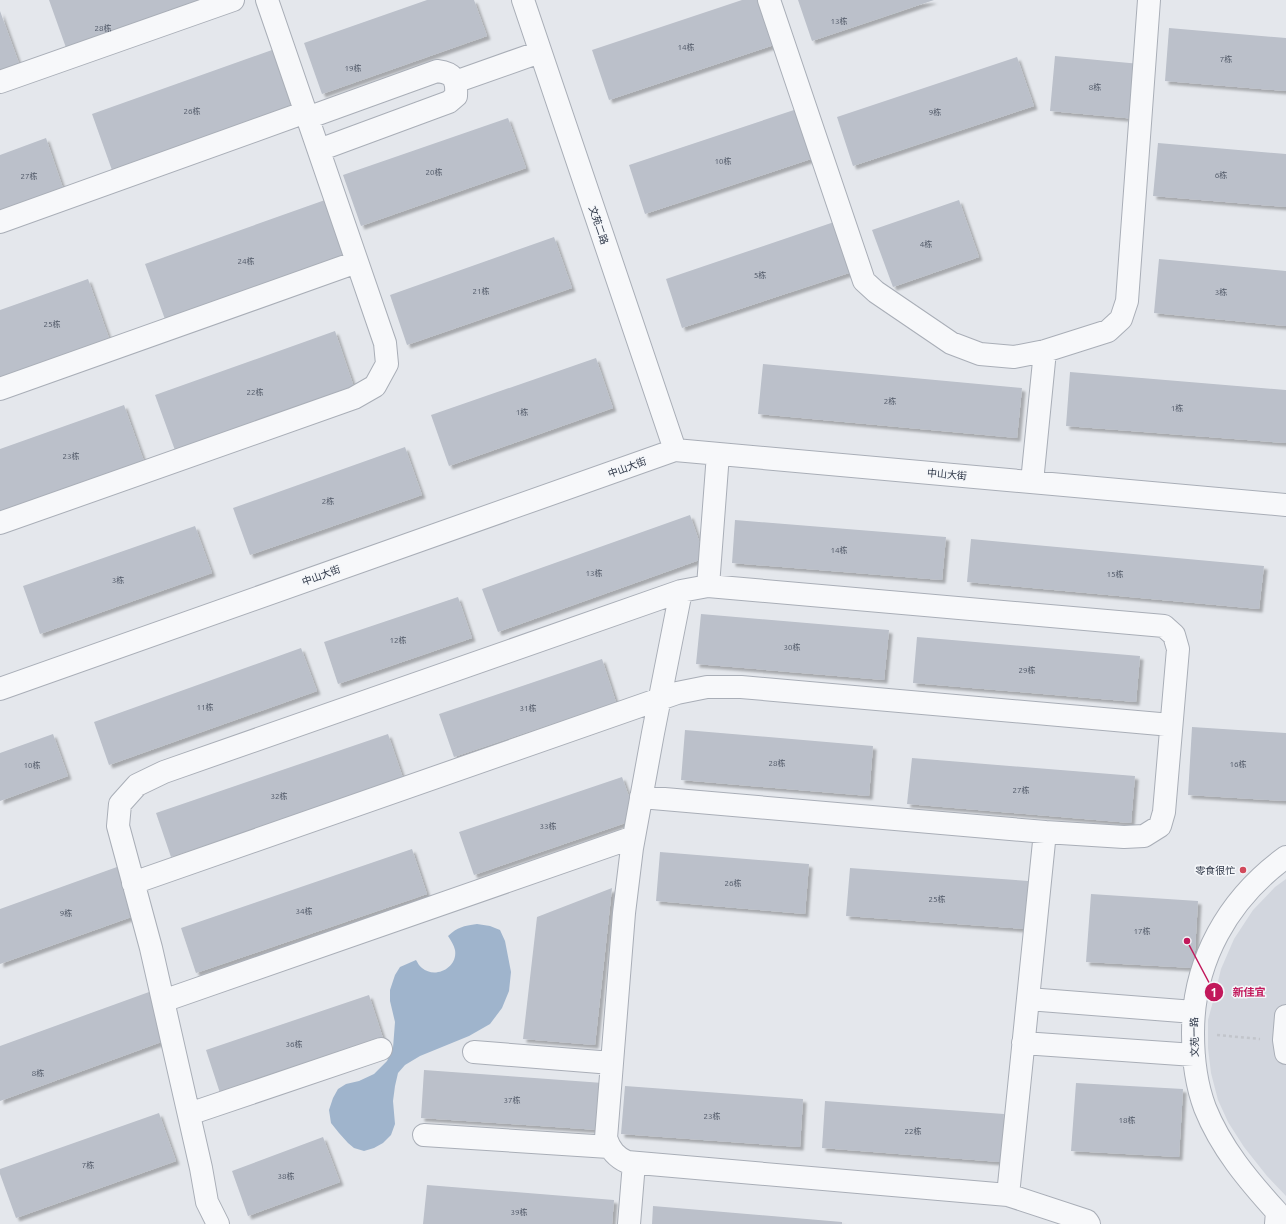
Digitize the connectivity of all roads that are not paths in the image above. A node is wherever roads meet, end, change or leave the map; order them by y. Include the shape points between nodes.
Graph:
1 (233, 0) edge
2 (267, 0) edge
3 (523, 0) edge
4 (769, 0) edge
5 (1149, 0) edge
6 (540, 52) junction
7 (0, 82) edge
8 (455, 82) junction
9 (307, 115) junction
10 (319, 150) junction
11 (0, 222) edge
12 (357, 262) junction
13 (1045, 351) junction
14 (0, 388) edge
15 (675, 450) junction
16 (718, 454) junction
17 (1032, 482) junction
18 (1286, 506) edge
19 (0, 523) edge
20 (708, 586) junction
21 (681, 591) junction
22 (0, 689) edge
23 (659, 700) junction
24 (1171, 725) junction
25 (641, 797) junction
26 (1045, 832) junction
27 (634, 837) junction
28 (1286, 857) edge
29 (133, 883) junction
30 (1028, 999) junction
31 (163, 1001) junction
32 (1194, 1012) junction
33 (1286, 1016) edge
34 (1023, 1043) junction
35 (1193, 1044) junction
36 (1285, 1047) edge
37 (381, 1049) dead end
38 (474, 1052) dead end
39 (612, 1063) junction
40 (189, 1114) junction
41 (424, 1135) dead end
42 (609, 1147) junction
43 (634, 1163) junction
44 (1008, 1195) junction
45 (218, 1224) edge
46 (629, 1224) edge
47 (1089, 1224) edge
48 (1276, 1224) edge

1 - 7 street
2 - 9 street
3 - 6 street, 文苑二路
4 - 13 street via 864,281 951,343 980,354 1014,357
5 - 13 street via 1127,302 1121,319 1108,331
6 - 8 street
6 - 15 street, 文苑二路
8 - 9 street via 447,72 437,71
8 - 10 street via 456,96 449,102
9 - 10 street
9 - 11 street
10 - 12 street
12 - 14 street
12 - 19 street via 385,343 387,364 375,386 354,398
13 - 17 street
15 - 16 street, 中山大街
15 - 22 street, 中山大街
16 - 17 street, 中山大街
16 - 20 street
17 - 18 street, 中山大街
20 - 21 street
20 - 24 street via 1164,626 1174,635 1178,649
21 - 23 street
21 - 29 street via 164,772 137,785 120,804 118,826
23 - 24 street via 677,693 707,687 741,687
23 - 25 street
23 - 29 street
24 - 26 street via 1164,812 1160,826 1144,836
25 - 26 street
25 - 27 street
26 - 30 street
27 - 31 street
27 - 39 street via 624,913
28 - 32 street, 文苑一路 via 1253,886 1226,919 1206,958
29 - 31 street
30 - 32 street
30 - 34 street
31 - 40 street
32 - 35 street, 文苑一路
33 - 36 street
34 - 35 street
34 - 44 street
35 - 48 street, 文苑一路 via 1198,1086 1212,1124 1241,1171 1277,1212
37 - 40 street
38 - 39 street
39 - 42 street via 606,1138
40 - 45 street via 207,1202
41 - 42 street
42 - 43 street via 619,1158
43 - 44 street
43 - 46 street
44 - 47 street via 1087,1221

